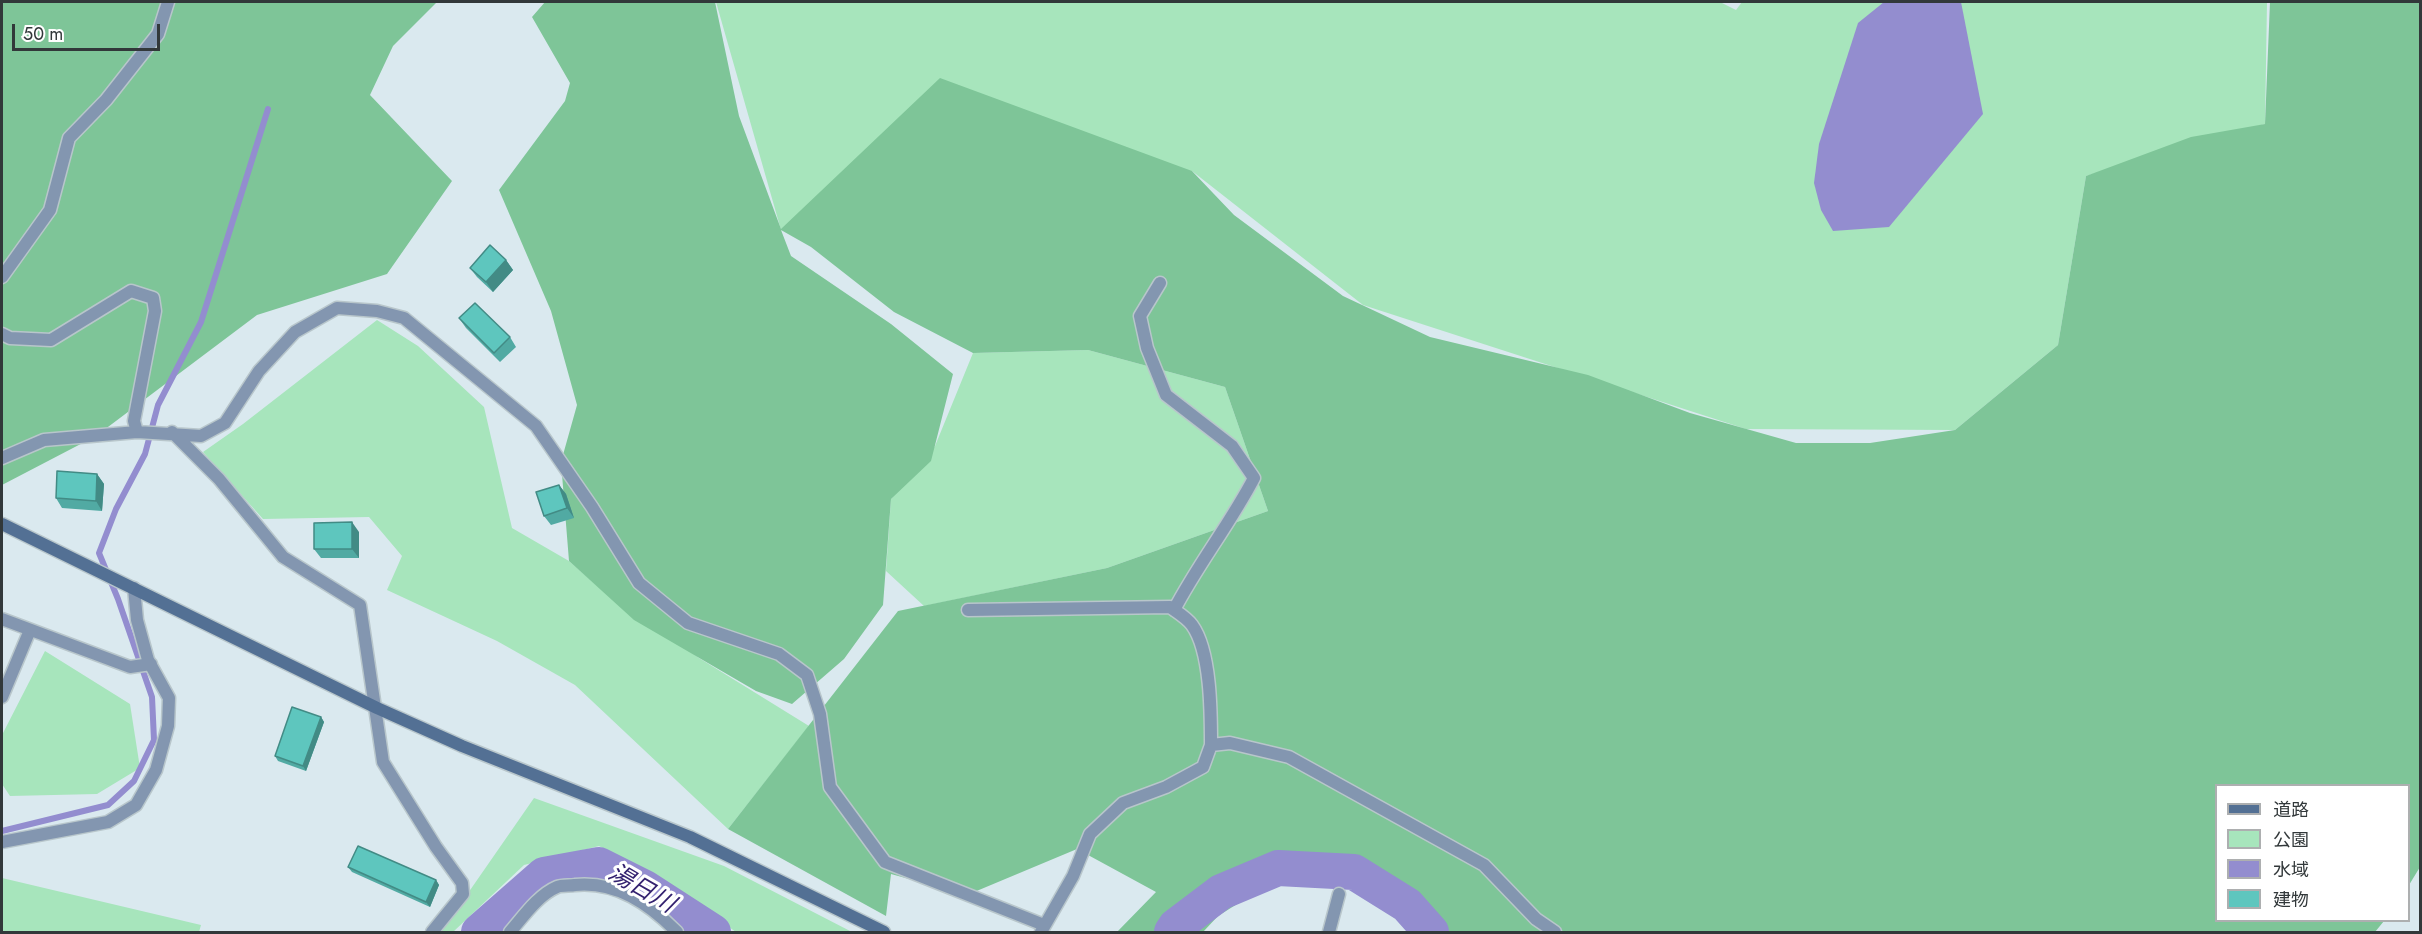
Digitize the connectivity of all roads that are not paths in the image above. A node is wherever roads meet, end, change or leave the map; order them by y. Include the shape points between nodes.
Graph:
1 (168, 2) edge
2 (2, 277) edge
3 (1160, 283) dead end
4 (2, 334) edge
5 (137, 432) junction
6 (172, 432) junction
7 (2, 458) edge
8 (2, 524) edge
9 (134, 588) junction
10 (968, 610) dead end
11 (1174, 610) junction
12 (2, 619) edge
13 (30, 630) junction
14 (150, 664) junction
15 (2, 698) edge
16 (377, 708) junction
17 (1211, 745) junction
18 (2, 842) edge
19 (1339, 894) dead end
20 (1043, 929) edge
21 (432, 933) edge
22 (510, 933) edge
23 (677, 933) edge
24 (884, 933) edge
25 (1329, 933) edge
26 (1555, 933) edge

1 - 2 street via 158,33 106,100 69,138 50,210
3 - 11 street via 1140,316 1147,348 1166,395 1232,446 1254,478
4 - 5 street via 10,339 51,340 131,291 153,298 155,311 134,421
5 - 6 street
5 - 7 street via 44,440
6 - 16 street via 219,479 283,558 360,605
6 - 20 street via 201,436 225,423 259,371 295,332 337,308 377,310 404,318 536,426 639,583 688,623 779,654 807,675 820,714 830,787 885,862
8 - 9 street
9 - 14 street via 137,620
9 - 16 street
10 - 11 street
11 - 17 street via 1192,626 1204,657 1211,702
12 - 13 street
13 - 14 street via 130,667
13 - 15 street
14 - 18 street via 169,698 168,726 156,770 136,805 108,822
16 - 21 street via 383,762 462,883 463,894
16 - 24 street via 690,837
17 - 20 street via 1203,767 1166,787 1123,803 1090,834 1073,876
17 - 26 street via 1230,743 1299,763 1484,865 1536,919
19 - 25 street
22 - 23 street via 539,900 557,887 590,884 640,899

